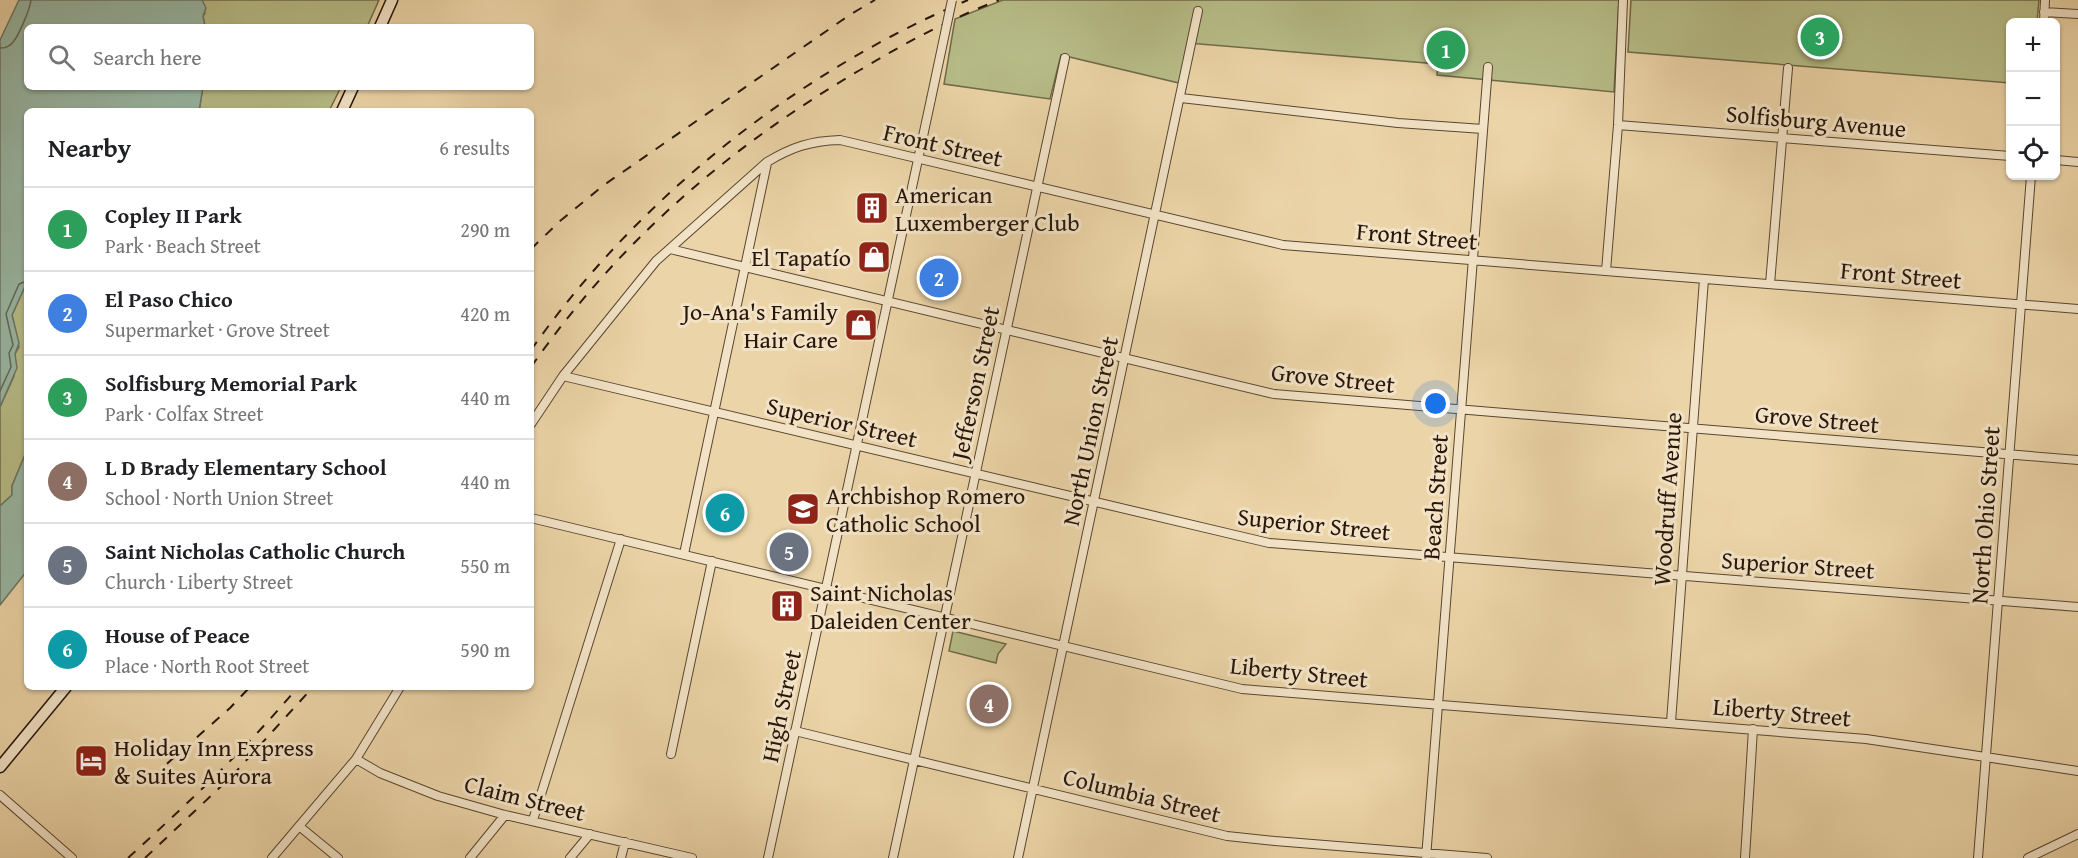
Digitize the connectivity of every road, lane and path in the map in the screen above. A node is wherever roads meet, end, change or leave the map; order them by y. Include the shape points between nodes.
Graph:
1 (392, 0) edge
2 (952, 0) edge
3 (1623, 0) edge
4 (2045, 0) edge
5 (1198, 11) dead end
6 (2044, 12) junction
7 (2078, 14) edge
8 (2044, 18) edge
9 (381, 24) edge
10 (1065, 58) dead end
11 (1488, 67) dead end
12 (1788, 68) dead end
13 (352, 90) edge
14 (1181, 98) junction
15 (343, 108) edge
16 (1618, 125) junction
17 (1483, 129) junction
18 (1782, 138) junction
19 (2006, 156) edge
20 (918, 159) junction
21 (2060, 160) edge
22 (767, 162) junction
23 (2078, 162) edge
24 (2031, 180) edge
25 (1037, 187) junction
26 (1156, 215) junction
27 (670, 249) junction
28 (1473, 260) junction
29 (744, 268) junction
30 (1606, 271) junction
31 (1704, 279) junction
32 (1770, 284) junction
33 (888, 303) junction
34 (2020, 304) junction
35 (2078, 309) edge
36 (1006, 331) junction
37 (1125, 359) junction
38 (563, 376) junction
39 (1461, 409) junction
40 (714, 411) junction
41 (534, 420) edge
42 (1691, 429) junction
43 (856, 445) junction
44 (2010, 454) junction
45 (2078, 460) edge
46 (976, 473) junction
47 (1095, 502) junction
48 (534, 519) edge
49 (621, 539) junction
50 (684, 554) junction
51 (1449, 557) junction
52 (712, 561) junction
53 (1681, 576) junction
54 (826, 588) junction
55 (1998, 602) junction
56 (2078, 607) edge
57 (945, 617) junction
58 (1064, 645) junction
59 (64, 690) edge
60 (398, 690) edge
61 (1438, 705) junction
62 (1671, 722) junction
63 (1753, 729) junction
64 (795, 731) junction
65 (671, 754) dead end
66 (1986, 756) junction
67 (356, 759) junction
68 (914, 760) junction
69 (0, 767) edge
70 (2078, 771) edge
71 (1033, 789) junction
72 (0, 795) edge
73 (504, 814) junction
74 (533, 820) junction
75 (299, 826) junction
76 (590, 834) junction
77 (2078, 834) edge
78 (625, 842) junction
79 (1426, 856) edge
80 (72, 858) edge
81 (272, 858) edge
82 (338, 858) edge
83 (470, 858) edge
84 (570, 858) edge
85 (621, 858) edge
86 (692, 858) edge
87 (768, 858) edge
88 (893, 858) edge
89 (1018, 858) edge
90 (1487, 858) edge
91 (1745, 858) edge
92 (1978, 858) edge
93 (2028, 858) edge

1 - 9 main road
2 - 20 street, High Street, bridge
3 - 16 street
4 - 6 street
5 - 14 street, North Union Street
6 - 7 street
6 - 8 street
10 - 25 street, Jefferson Street
11 - 17 street, Beach Street
12 - 18 street
13 - 15 main road
14 - 17 street
14 - 26 street, North Union Street
16 - 18 street, Solfisburg Avenue
16 - 30 street
17 - 28 street, Beach Street
18 - 19 street, Solfisburg Avenue
18 - 32 street
20 - 22 street, Front Street via 840,141 824,141 787,150
20 - 25 street, Front Street
20 - 33 street, High Street
21 - 23 street
22 - 27 street, Front Street
22 - 29 street
24 - 34 street, North Ohio Street
25 - 26 street, Front Street
25 - 36 street, Jefferson Street
26 - 28 street, Front Street via 1283,245
26 - 37 street, North Union Street
27 - 29 street, Grove Street
27 - 38 street, Front Street
28 - 30 street, Front Street
28 - 39 street, Beach Street
29 - 33 street, Grove Street
29 - 40 street
30 - 31 street, Front Street
31 - 32 street, Front Street
31 - 42 street, Woodruff Avenue
32 - 34 street, Front Street
33 - 36 street, Grove Street
33 - 43 street, High Street
34 - 35 street, Front Street
34 - 44 street, North Ohio Street
36 - 37 street, Grove Street
36 - 46 street, Jefferson Street
37 - 39 street, Grove Street via 1274,394
37 - 47 street, North Union Street
38 - 40 street, Superior Street
38 - 41 street, Front Street
39 - 42 street, Grove Street
39 - 51 street, Beach Street
40 - 43 street, Superior Street
40 - 50 street
42 - 44 street, Grove Street
42 - 53 street, Woodruff Avenue
43 - 46 street, Superior Street
43 - 54 street, High Street
44 - 45 street, Grove Street
44 - 55 street, North Ohio Street
46 - 47 street, Superior Street
46 - 57 street, Jefferson Street
47 - 51 street, Superior Street via 1259,541
47 - 58 street, North Union Street
48 - 49 street, Liberty Street
49 - 50 street, Liberty Street
49 - 74 street
50 - 52 street, Liberty Street
51 - 53 street, Superior Street
51 - 61 street, Beach Street
52 - 54 street, Liberty Street
52 - 65 street
53 - 55 street, Superior Street
53 - 62 street, Woodruff Avenue
54 - 57 street, Liberty Street
54 - 64 street, High Street
55 - 56 street, Superior Street
55 - 66 street, North Ohio Street
57 - 58 street, Liberty Street
57 - 68 street, Jefferson Street
58 - 61 street, Liberty Street via 1242,689
58 - 71 street, North Union Street
59 - 69 main road
60 - 67 street
61 - 62 street, Liberty Street
61 - 79 street, Beach Street
62 - 63 street, Liberty Street
63 - 66 street, Liberty Street via 1866,739
63 - 91 street
64 - 68 street, Columbia Street
64 - 87 street, High Street
66 - 70 street, Liberty Street
66 - 92 street, North Ohio Street
67 - 73 street, Claim Street via 438,796
67 - 75 street
68 - 71 street, Columbia Street
68 - 88 street, Jefferson Street
71 - 79 street, Columbia Street via 1227,836
71 - 89 street, North Union Street
72 - 80 street
73 - 74 street, Claim Street
73 - 83 street
74 - 76 street, Claim Street
75 - 81 street
75 - 82 street
76 - 78 street, Claim Street
76 - 84 street
77 - 93 street
78 - 85 street
78 - 86 street, Claim Street
79 - 90 street, Columbia Street

